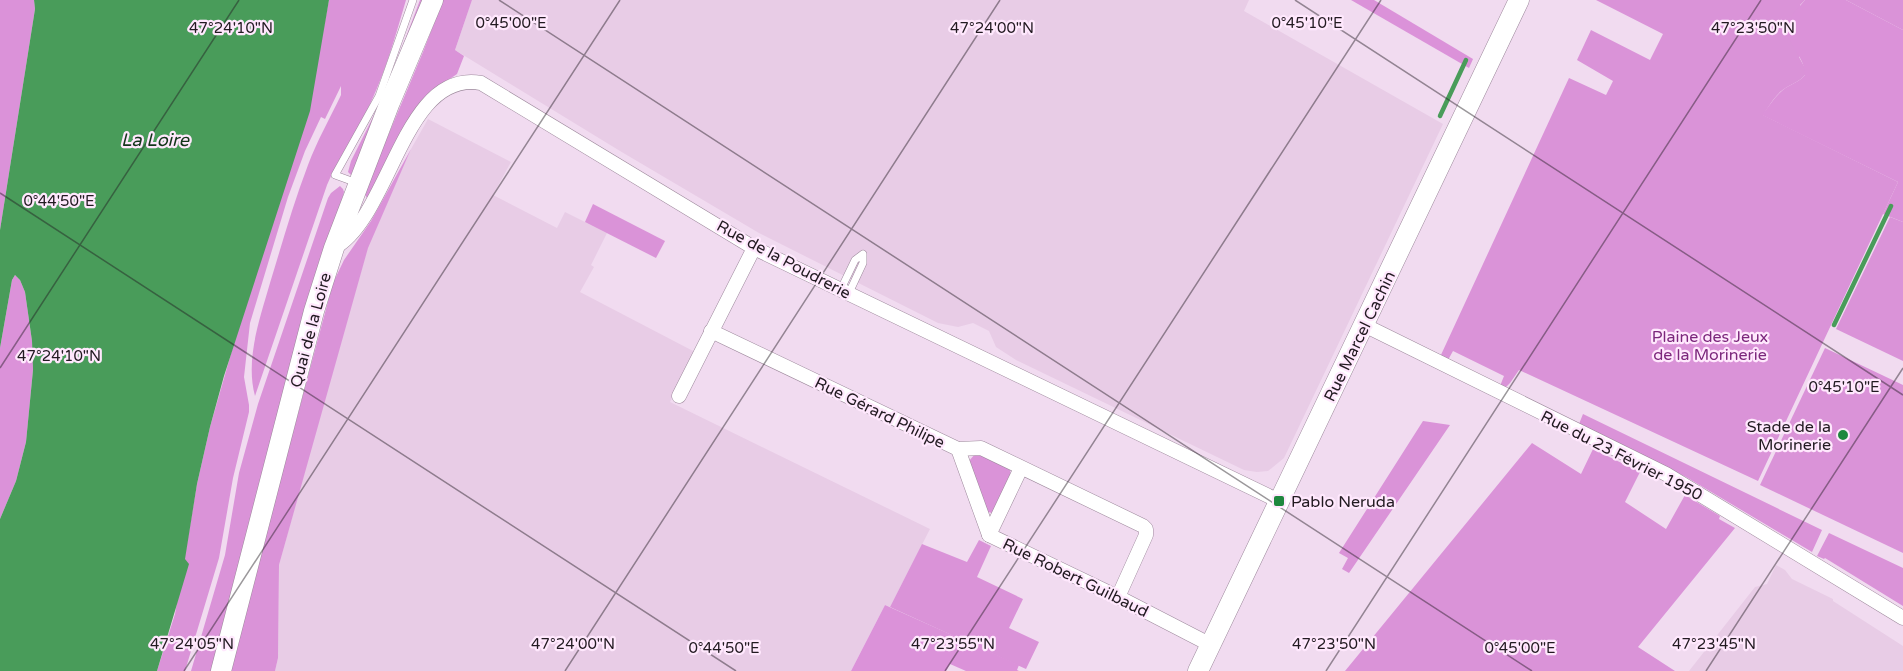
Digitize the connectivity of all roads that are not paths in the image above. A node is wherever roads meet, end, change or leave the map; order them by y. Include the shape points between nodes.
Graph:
1 (413, 0) edge
2 (433, 0) edge
3 (1519, 0) edge
4 (358, 183) junction
5 (334, 248) junction
6 (754, 248) junction
7 (845, 291) junction
8 (1364, 325) junction
9 (711, 331) junction
10 (678, 396) dead end
11 (958, 449) junction
12 (1021, 468) junction
13 (1279, 501) junction
14 (990, 535) junction
15 (1118, 597) junction
16 (1903, 618) edge
17 (1211, 645) junction
18 (221, 671) edge
19 (1198, 671) edge

1 - 4 lane via 380,96 335,175
2 - 4 street, Quai de la Loire
3 - 8 street, Rue Marcel Cachin
4 - 5 street, Quai de la Loire
5 - 6 street, Rue de la Poudrerie via 345,242 366,214 424,108 449,87 473,81 550,123
5 - 18 street, Quai de la Loire via 314,311
6 - 7 street, Rue de la Poudrerie
6 - 9 street
7 - 7 lane via 863,263 862,254 855,260
7 - 13 street, Rue de la Poudrerie
8 - 13 street, Rue Marcel Cachin
8 - 16 street, Rue du 23 Février 1950 via 1666,474
9 - 10 street
9 - 11 street, Rue Gérard Philipe
11 - 12 street, Rue Gérard Philipe via 981,448
11 - 14 street, Rue Robert Guilbaud
12 - 14 street
12 - 15 street, Rue Gérard Philipe via 1144,527 1146,536
13 - 17 street, Rue Marcel Cachin
14 - 15 street, Rue Robert Guilbaud
15 - 17 street, Rue Robert Guilbaud
17 - 19 street, Rue Marcel Cachin

